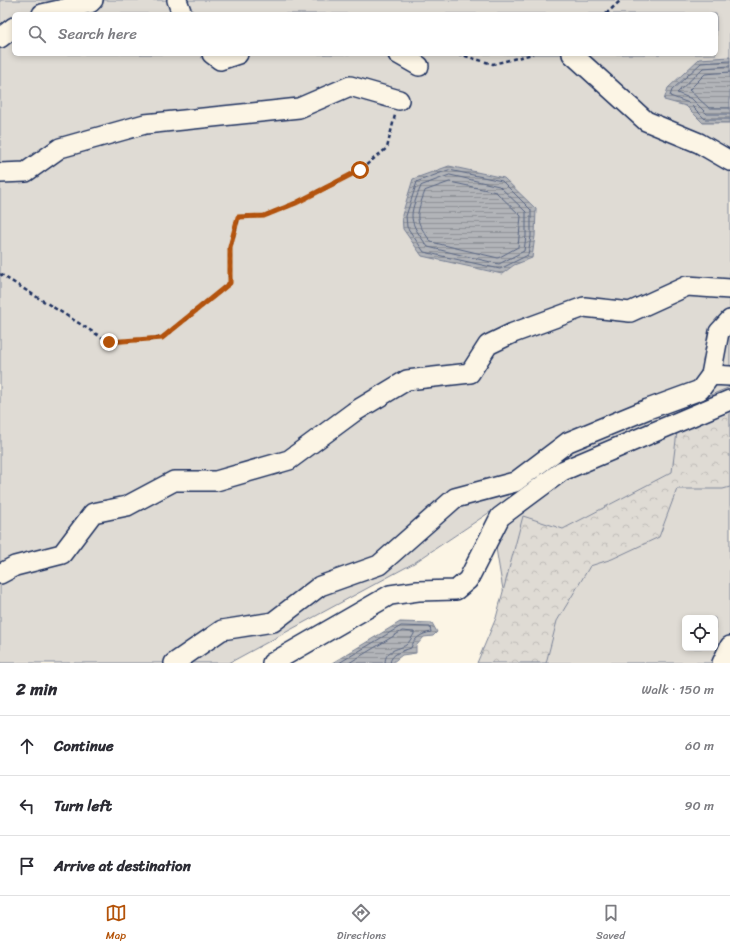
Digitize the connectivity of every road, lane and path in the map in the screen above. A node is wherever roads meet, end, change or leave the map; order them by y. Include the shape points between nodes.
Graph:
1 (93, 0) edge
2 (177, 0) edge
3 (621, 0) edge
4 (51, 12) edge
5 (181, 12) edge
6 (608, 12) edge
7 (12, 29) edge
8 (0, 38) edge
9 (215, 56) edge
10 (232, 56) edge
11 (402, 56) edge
12 (465, 56) edge
13 (525, 56) edge
14 (574, 56) edge
15 (419, 66) dead end
16 (399, 100) joint
17 (730, 161) edge
18 (0, 173) edge
19 (0, 274) edge
20 (730, 289) edge
21 (730, 320) edge
22 (711, 375) junction
23 (730, 376) edge
24 (730, 400) edge
25 (0, 574) edge
26 (730, 646) edge
27 (174, 663) edge
28 (272, 663) edge
29 (722, 663) edge

1 - 4 lane via 90,3
2 - 5 lane
3 - 6 path
7 - 8 lane
9 - 10 lane via 220,60
11 - 15 lane
12 - 13 path via 493,64
14 - 17 lane via 646,121 699,143
16 - 18 lane via 350,86 299,108 145,124 60,148 26,172
16 - 19 path via 387,148 360,170 296,203 264,216 238,217 230,247 230,283 162,338 109,342
20 - 25 lane via 687,286 630,312 584,308 513,333 488,345 470,373 407,380 354,412 290,460 216,481 174,480 127,506 93,513 62,554 15,566
21 - 22 lane via 719,332
22 - 23 lane
22 - 27 lane via 700,390 648,408 568,442 515,482 455,498 379,565 320,586 272,622 222,630
24 - 28 lane via 562,471 500,517 468,580 456,590 390,595
26 - 29 lane

